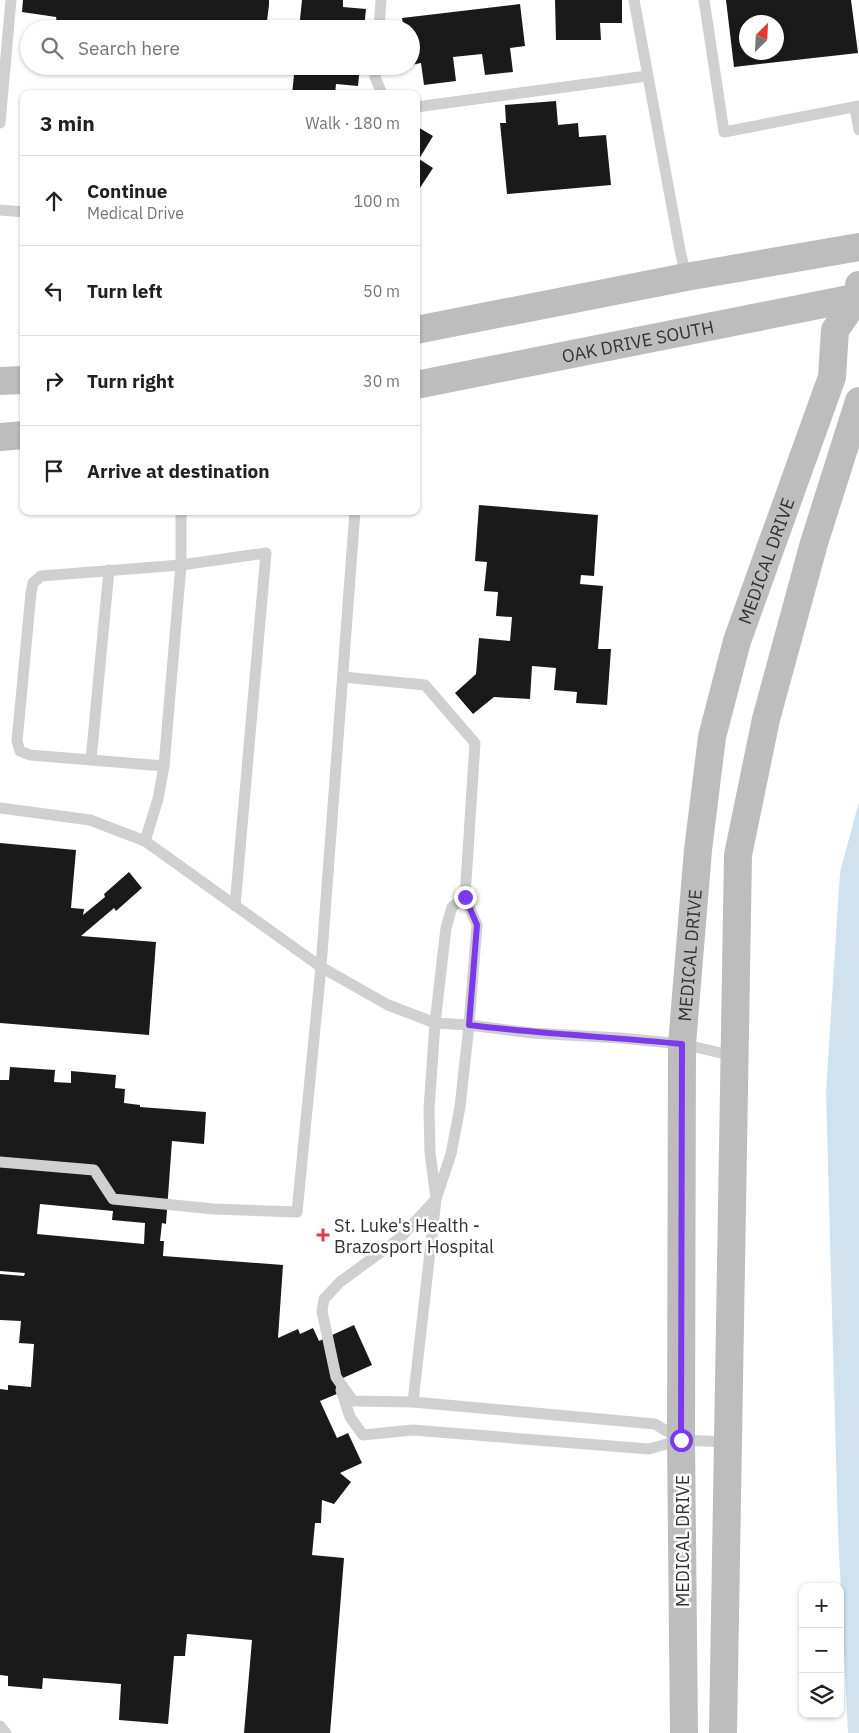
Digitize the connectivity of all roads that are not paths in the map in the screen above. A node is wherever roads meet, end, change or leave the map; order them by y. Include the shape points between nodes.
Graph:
1 (11, 0) edge
2 (381, 0) edge
3 (634, 0) edge
4 (704, 0) edge
5 (380, 20) edge
6 (375, 75) edge
7 (647, 76) junction
8 (380, 90) edge
9 (420, 106) edge
10 (857, 106) edge
11 (0, 122) edge
12 (859, 130) edge
13 (0, 210) edge
14 (20, 212) edge
15 (859, 247) edge
16 (686, 278) junction
17 (859, 294) edge
18 (420, 329) edge
19 (20, 380) edge
20 (0, 382) edge
21 (420, 384) edge
22 (859, 401) edge
23 (20, 435) edge
24 (0, 437) edge
25 (181, 515) edge
26 (355, 515) edge
27 (181, 565) junction
28 (109, 570) junction
29 (343, 677) junction
30 (91, 760) junction
31 (164, 766) junction
32 (0, 808) edge
33 (144, 841) junction
34 (465, 897) junction
35 (235, 906) junction
36 (321, 966) junction
37 (435, 1023) junction
38 (469, 1025) junction
39 (682, 1044) junction
40 (734, 1056) junction
41 (0, 1162) edge
42 (436, 1199) junction
43 (336, 1377) junction
44 (413, 1402) junction
45 (681, 1440) junction
46 (728, 1442) junction
47 (0, 1726) edge
48 (6, 1733) edge
49 (684, 1733) edge
50 (723, 1733) edge

1 - 11 lane
2 - 5 lane
3 - 7 lane
4 - 10 lane via 724,132
6 - 8 lane
7 - 9 lane
7 - 16 lane
10 - 12 lane
13 - 14 lane
15 - 16 street
16 - 18 street
17 - 21 street, OAK DRIVE SOUTH
17 - 39 street, MEDICAL DRIVE via 835,330 832,377 737,641 712,737 698,850
19 - 20 street
22 - 40 street via 814,543 766,719 738,855
23 - 24 street
25 - 27 lane
26 - 29 lane
27 - 28 lane
27 - 31 lane
27 - 35 lane via 266,553
28 - 30 lane
28 - 30 lane via 41,576 33,583 31,593 17,741 20,752
29 - 34 lane via 425,685 475,743
29 - 36 lane
30 - 31 lane
31 - 33 lane via 158,799
32 - 33 lane via 90,820
33 - 35 lane
34 - 37 lane via 452,907 446,928
34 - 38 lane via 477,925
35 - 36 lane
36 - 37 lane via 388,1005
36 - 41 lane via 297,1212 214,1209 113,1199 94,1170
37 - 38 lane
37 - 42 lane via 429,1108
38 - 39 lane
38 - 42 lane via 451,1154
39 - 40 lane
39 - 45 street, MEDICAL DRIVE
40 - 46 street
42 - 43 lane via 400,1238 340,1282 324,1299 322,1311
42 - 44 lane
43 - 44 lane via 353,1401
43 - 45 lane via 350,1418 363,1435 413,1430 649,1449
44 - 45 lane via 655,1424
45 - 46 lane
45 - 49 street, MEDICAL DRIVE
46 - 50 street
47 - 48 lane

